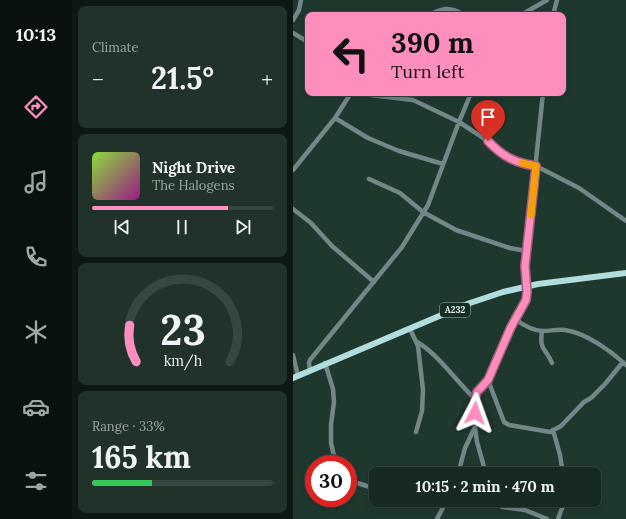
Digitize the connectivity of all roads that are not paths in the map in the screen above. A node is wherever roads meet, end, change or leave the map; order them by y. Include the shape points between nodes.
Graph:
1 (301, 0) edge
2 (547, 0) edge
3 (557, 0) edge
4 (436, 12) edge
5 (458, 12) edge
6 (526, 12) edge
7 (554, 12) edge
8 (293, 20) edge
9 (293, 33) edge
10 (305, 40) edge
11 (349, 96) edge
12 (379, 96) edge
13 (470, 96) edge
14 (543, 96) edge
15 (335, 118) junction
16 (459, 122) junction
17 (443, 164) junction
18 (536, 166) junction
19 (293, 170) edge
20 (369, 179) dead end
21 (293, 209) edge
22 (423, 212) junction
23 (626, 221) edge
24 (526, 251) junction
25 (626, 273) edge
26 (374, 282) junction
27 (527, 286) junction
28 (515, 319) junction
29 (410, 329) junction
30 (541, 331) junction
31 (417, 342) junction
32 (293, 355) edge
33 (551, 363) dead end
34 (325, 364) junction
35 (624, 364) edge
36 (310, 370) junction
37 (296, 377) edge
38 (488, 380) junction
39 (475, 399) junction
40 (475, 427) junction
41 (553, 430) junction
42 (416, 432) dead end
43 (334, 455) edge
44 (460, 467) edge
45 (484, 467) edge
46 (562, 467) edge
47 (357, 483) edge
48 (369, 487) edge
49 (443, 507) edge
50 (502, 507) edge
51 (562, 507) edge
52 (437, 519) edge
53 (547, 519) edge
54 (558, 519) edge

1 - 8 street
2 - 6 street
3 - 7 street
4 - 5 street via 450,8
9 - 10 street
11 - 15 street
12 - 16 street via 413,100
13 - 16 street
14 - 18 street
15 - 17 street via 368,138 399,151
15 - 19 street
16 - 17 street
16 - 18 street via 488,141 499,153 527,165
17 - 22 street
18 - 23 street via 579,188
18 - 24 street
20 - 22 street via 399,193
21 - 26 street
22 - 24 street via 456,230
22 - 26 street via 402,247
24 - 27 street
25 - 27 main road, A232
26 - 36 street via 310,360
27 - 28 street via 526,300
27 - 29 main road, A232 via 470,303
28 - 30 street via 528,328
28 - 38 street
29 - 31 street
29 - 34 main road, A232
30 - 33 street via 541,346
30 - 35 street via 564,330 583,335
31 - 39 street
31 - 42 street via 423,390 422,411
32 - 37 street
34 - 36 main road, A232
34 - 43 street via 333,389 331,443
35 - 41 street via 561,426
36 - 37 main road, A232
38 - 39 street via 477,392
38 - 41 street via 504,422 550,432
39 - 40 street
40 - 44 street
40 - 45 street
41 - 46 street
47 - 48 street
49 - 52 street
50 - 53 street via 518,508
51 - 54 street

